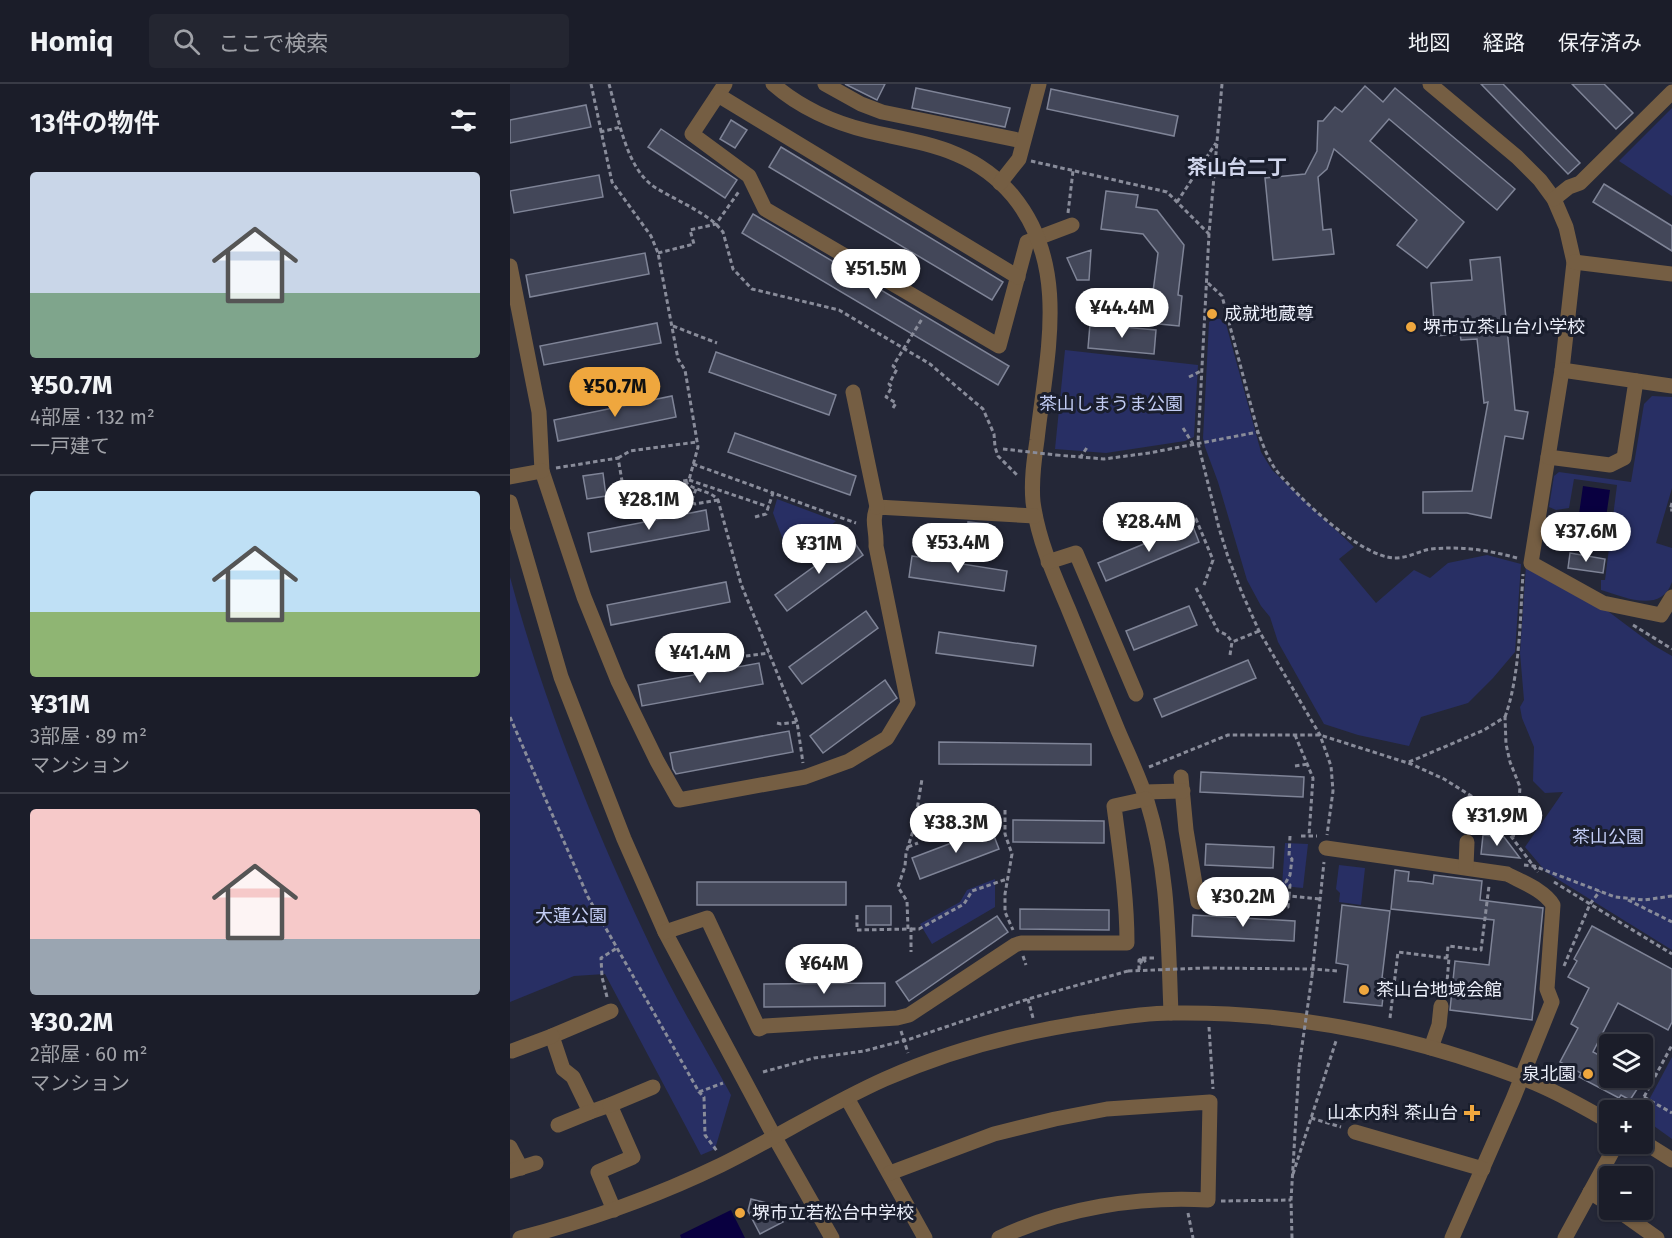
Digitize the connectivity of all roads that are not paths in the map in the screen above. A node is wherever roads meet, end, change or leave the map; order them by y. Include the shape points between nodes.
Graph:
1 (773, 84) edge
2 (825, 84) edge
3 (1039, 84) edge
4 (1430, 84) edge
5 (722, 90) edge
6 (1672, 92) edge
7 (1023, 141) junction
8 (1000, 183) junction
9 (1554, 199) junction
10 (1069, 226) road end
11 (1038, 237) junction
12 (1574, 262) junction
13 (510, 266) edge
14 (1672, 274) edge
15 (1018, 277) junction
16 (1562, 369) junction
17 (1636, 381) junction
18 (1672, 386) edge
19 (853, 392) dead end
20 (1548, 457) junction
21 (542, 471) junction
22 (510, 477) edge
23 (510, 502) edge
24 (878, 507) junction
25 (1035, 516) junction
26 (1048, 562) junction
27 (1672, 597) edge
28 (1136, 694) dead end
29 (1145, 795) junction
30 (1467, 842) dead end
31 (1327, 843) road end
32 (1466, 867) junction
33 (1198, 902) dead end
34 (664, 932) junction
35 (1444, 1002) road end
36 (611, 1011) road end
37 (1171, 1013) junction
38 (552, 1036) junction
39 (1431, 1048) junction
40 (512, 1051) dead end
41 (1521, 1077) junction
42 (654, 1087) dead end
43 (847, 1098) junction
44 (610, 1105) junction
45 (590, 1113) junction
46 (1599, 1116) edge
47 (558, 1125) dead end
48 (1351, 1130) road end
49 (774, 1136) junction
50 (510, 1147) edge
51 (1653, 1148) edge
52 (1611, 1154) edge
53 (1672, 1161) edge
54 (522, 1167) edge
55 (1483, 1169) junction
56 (890, 1173) junction
57 (1590, 1192) junction
58 (1599, 1198) edge
59 (614, 1210) junction
60 (1632, 1220) edge
61 (520, 1238) edge
62 (832, 1238) edge
63 (926, 1238) edge
64 (999, 1238) edge
65 (1452, 1238) edge
66 (1565, 1238) edge
67 (1657, 1238) edge

1 - 8 street via 837,122 931,144 962,156
2 - 7 street via 882,112
3 - 7 street
4 - 9 street via 1517,157
5 - 15 street
5 - 15 street via 692,134 753,180 765,209 999,346
6 - 9 street via 1586,178
7 - 8 street via 1019,159
8 - 11 street via 1028,216
9 - 12 street
10 - 11 street
11 - 15 street via 1027,242
11 - 25 street via 1050,279 1051,313 1032,479
12 - 14 street
12 - 16 street
13 - 21 street via 539,412
16 - 17 street
16 - 20 street
17 - 18 street
17 - 20 street via 1624,458 1610,465
19 - 24 street
20 - 27 street via 1528,561 1603,603 1661,615
21 - 22 street
21 - 24 street via 584,597 618,681 679,800 805,777 849,761 887,738 908,703 876,546 873,518
23 - 34 street via 561,677
24 - 25 street
25 - 26 street
26 - 28 street via 1076,553
26 - 29 street
29 - 33 street via 1182,784
29 - 34 street via 1113,806 1124,876 1127,943 1018,944 909,1015 759,1029 707,918
29 - 37 street via 1166,888
30 - 32 street
31 - 32 street
32 - 41 street via 1507,874 1553,905 1547,989 1552,1002
34 - 49 street
35 - 39 street
36 - 38 street
37 - 39 street via 1336,1025
37 - 43 street via 1051,1027 995,1041 920,1064
38 - 40 street
38 - 45 street via 563,1069 573,1077
39 - 41 street
41 - 46 street
41 - 55 street
42 - 44 street
43 - 49 street
43 - 56 street
44 - 45 street
44 - 59 street via 633,1157 598,1172
45 - 47 street
48 - 55 street
49 - 59 street via 662,1193
49 - 62 street
50 - 54 street
51 - 53 street
52 - 57 street
55 - 65 street
56 - 63 street
56 - 64 street via 994,1134 1055,1119 1107,1109 1210,1102 1208,1200 1152,1200 1105,1206 1051,1218
57 - 58 street
57 - 66 street
59 - 61 street
60 - 67 street

